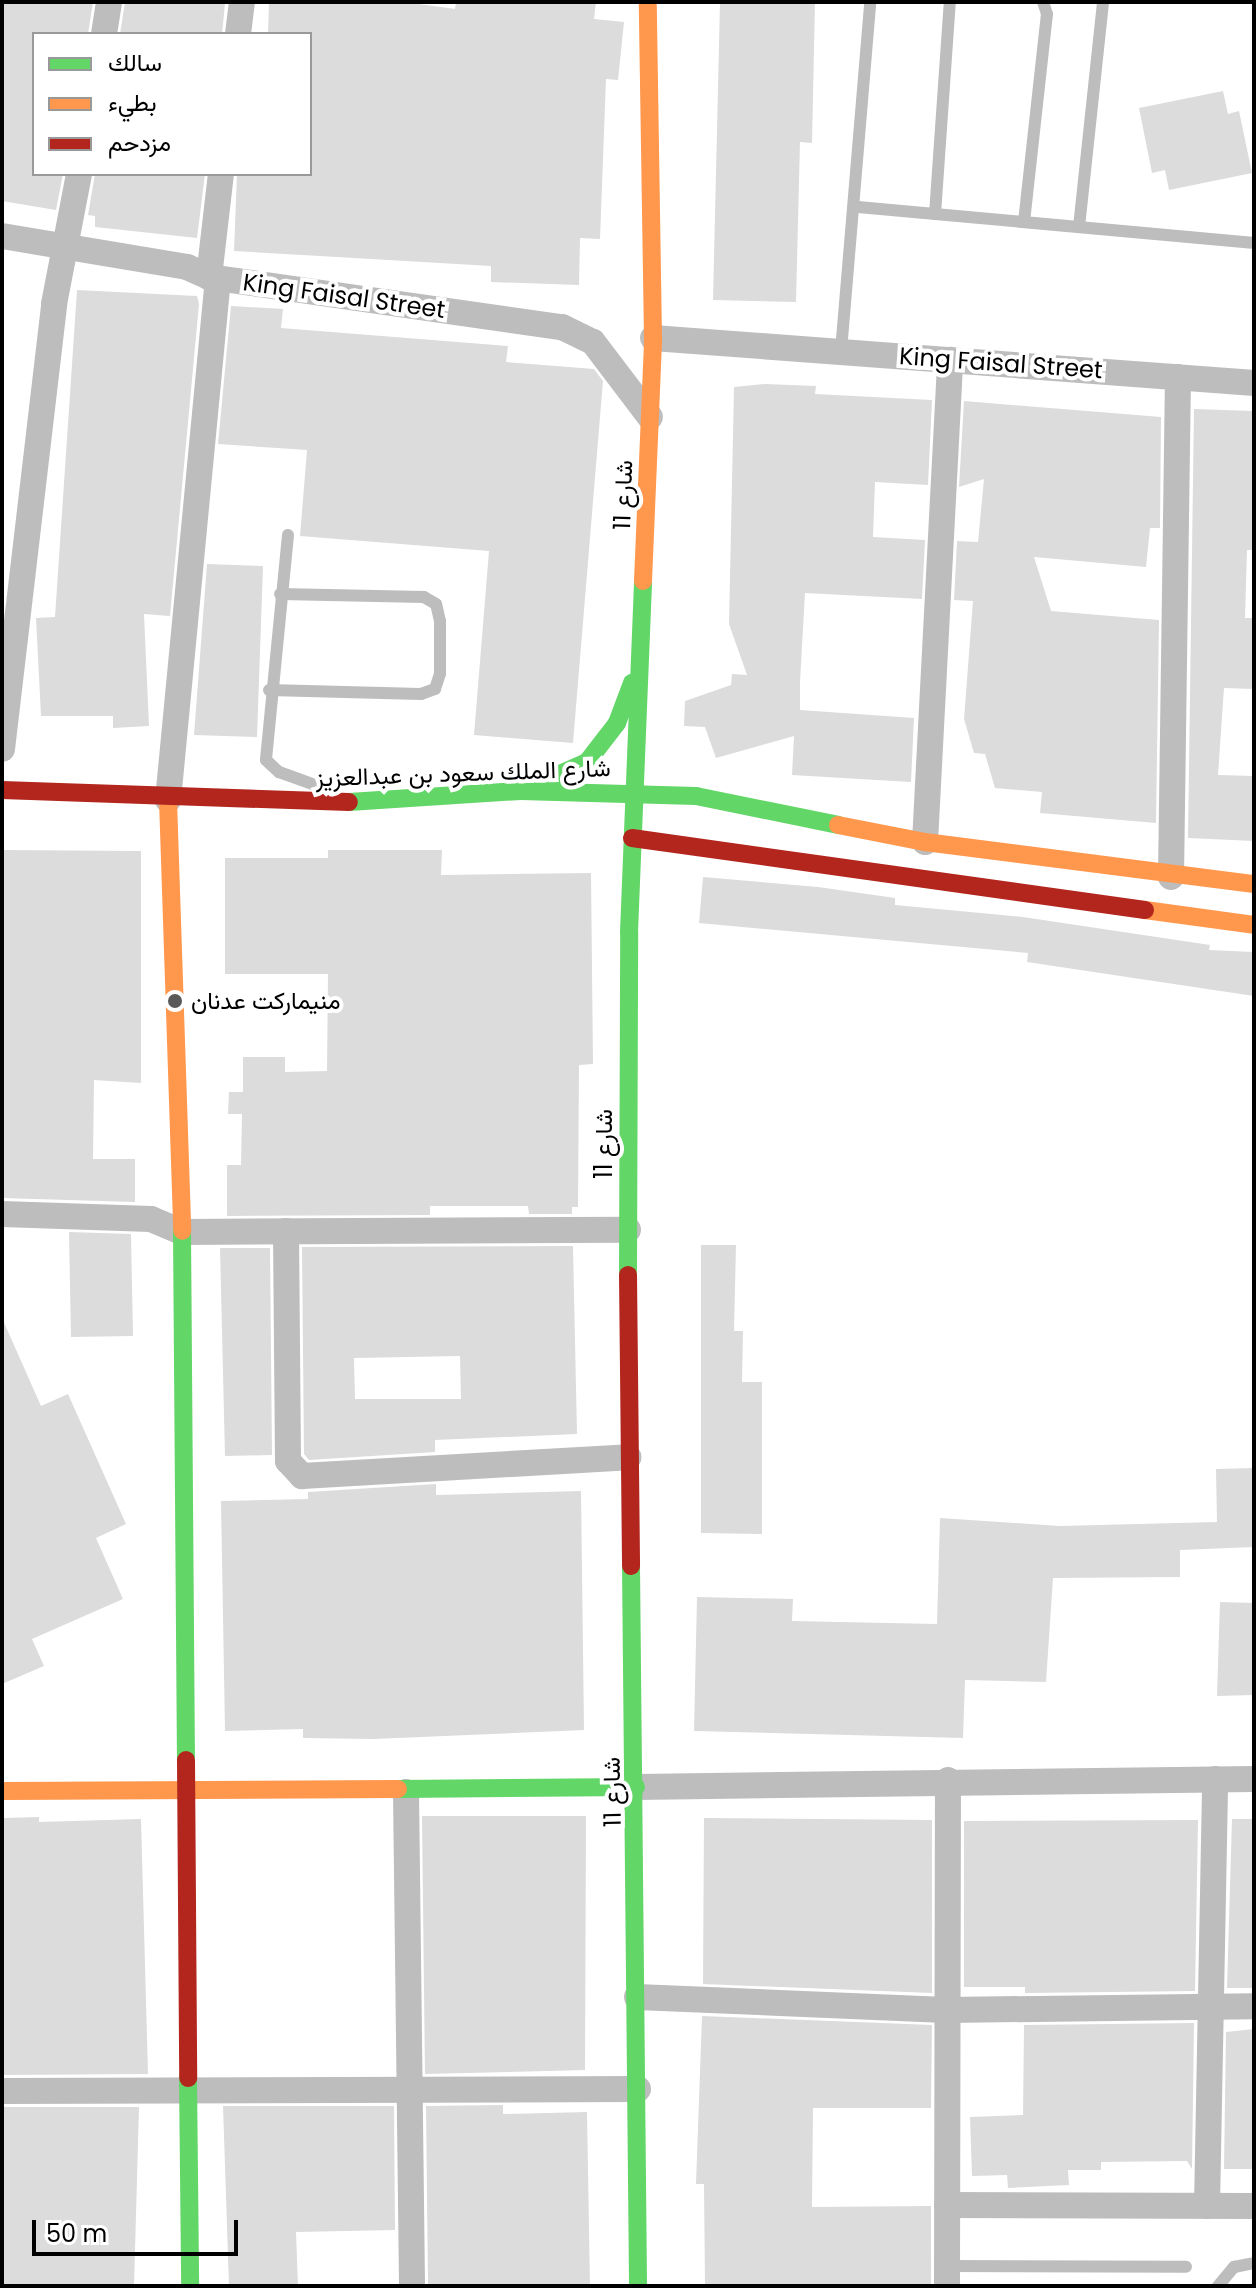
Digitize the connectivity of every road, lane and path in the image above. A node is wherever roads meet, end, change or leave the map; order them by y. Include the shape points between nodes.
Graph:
1 (109, 2) edge
2 (242, 2) edge
3 (648, 2) edge
4 (870, 2) edge
5 (950, 2) edge
6 (1043, 2) edge
7 (1103, 2) edge
8 (104, 32) edge
9 (238, 32) edge
10 (79, 176) edge
11 (221, 176) edge
12 (858, 207) junction
13 (935, 214) junction
14 (1024, 222) junction
15 (1079, 227) junction
16 (2, 236) edge
17 (1254, 243) edge
18 (64, 247) junction
19 (213, 277) junction
20 (653, 338) junction
21 (841, 351) junction
22 (950, 360) junction
23 (1178, 377) junction
24 (1254, 383) edge
25 (650, 417) junction
26 (288, 535) dead end
27 (280, 594) junction
28 (641, 659) junction
29 (269, 690) junction
30 (2, 749) edge
31 (2, 790) edge
32 (521, 791) junction
33 (637, 793) junction
34 (168, 800) junction
35 (367, 803) junction
36 (632, 838) junction
37 (925, 842) junction
38 (1171, 877) junction
39 (1254, 884) edge
40 (1254, 925) edge
41 (2, 1214) edge
42 (628, 1230) junction
43 (286, 1231) junction
44 (182, 1232) junction
45 (628, 1457) junction
46 (1215, 1779) junction
47 (1254, 1779) edge
48 (948, 1780) junction
49 (636, 1787) junction
50 (2, 1791) edge
51 (188, 1792) junction
52 (406, 1792) junction
53 (637, 1997) junction
54 (1212, 2006) junction
55 (1254, 2006) edge
56 (946, 2010) junction
57 (638, 2089) junction
58 (408, 2090) junction
59 (2, 2091) edge
60 (189, 2093) junction
61 (947, 2205) junction
62 (1207, 2206) junction
63 (1254, 2206) edge
64 (1254, 2263) edge
65 (1186, 2267) dead end
66 (947, 2276) edge
67 (190, 2286) edge
68 (412, 2286) edge
69 (638, 2286) edge
70 (1218, 2286) edge

1 - 8 street
2 - 9 street
3 - 20 street, شارع 11
4 - 12 lane
5 - 13 lane
6 - 14 lane via 1047,14
7 - 15 lane
10 - 18 street
11 - 19 street
12 - 13 lane
12 - 21 lane
13 - 14 lane
14 - 15 lane
15 - 17 lane
16 - 18 street, King Faisal Street
18 - 19 street, King Faisal Street via 187,267
18 - 30 street
19 - 25 street, King Faisal Street via 580,333
19 - 34 street
20 - 21 street, King Faisal Street
20 - 25 street, شارع 11
21 - 22 street, King Faisal Street
22 - 23 street, King Faisal Street
22 - 37 street
23 - 24 street, King Faisal Street
23 - 38 street
25 - 28 street, شارع 11
26 - 27 lane
27 - 29 lane
27 - 29 lane via 424,597 436,604 440,621 440,674 435,689 421,694
28 - 32 street via 617,723 587,762
28 - 33 street, شارع 11
29 - 35 lane via 266,760 279,772
31 - 34 street, شارع الملك سعود بن عبدالعزيز
32 - 33 street, شارع الملك سعود بن عبدالعزيز
32 - 35 street, شارع الملك سعود بن عبدالعزيز
33 - 36 street, شارع 11
33 - 37 street, شارع الملك سعود بن عبدالعزيز via 696,796
34 - 35 street, شارع الملك سعود بن عبدالعزيز
34 - 44 street
36 - 40 street
36 - 42 street, شارع 11
37 - 38 street, شارع الملك سعود بن عبدالعزيز
38 - 39 street, شارع الملك سعود بن عبدالعزيز
41 - 44 street via 151,1219
42 - 43 street
42 - 45 street, شارع 11
43 - 44 street
43 - 45 street via 288,1461 302,1476
44 - 51 street
45 - 49 street, شارع 11
46 - 47 street
46 - 48 street
46 - 54 street
48 - 49 street
48 - 56 street
49 - 52 street
49 - 53 street, شارع 11
50 - 51 street
51 - 52 street
51 - 60 street
52 - 58 street
53 - 56 street
53 - 57 street, شارع 11
54 - 55 street
54 - 56 street
54 - 62 street
56 - 61 street
57 - 58 street
57 - 69 street, شارع 11
58 - 60 street
58 - 68 street
59 - 60 street
60 - 67 street
61 - 62 street
61 - 66 street
62 - 63 street
64 - 70 lane via 1234,2267
65 - 66 lane

